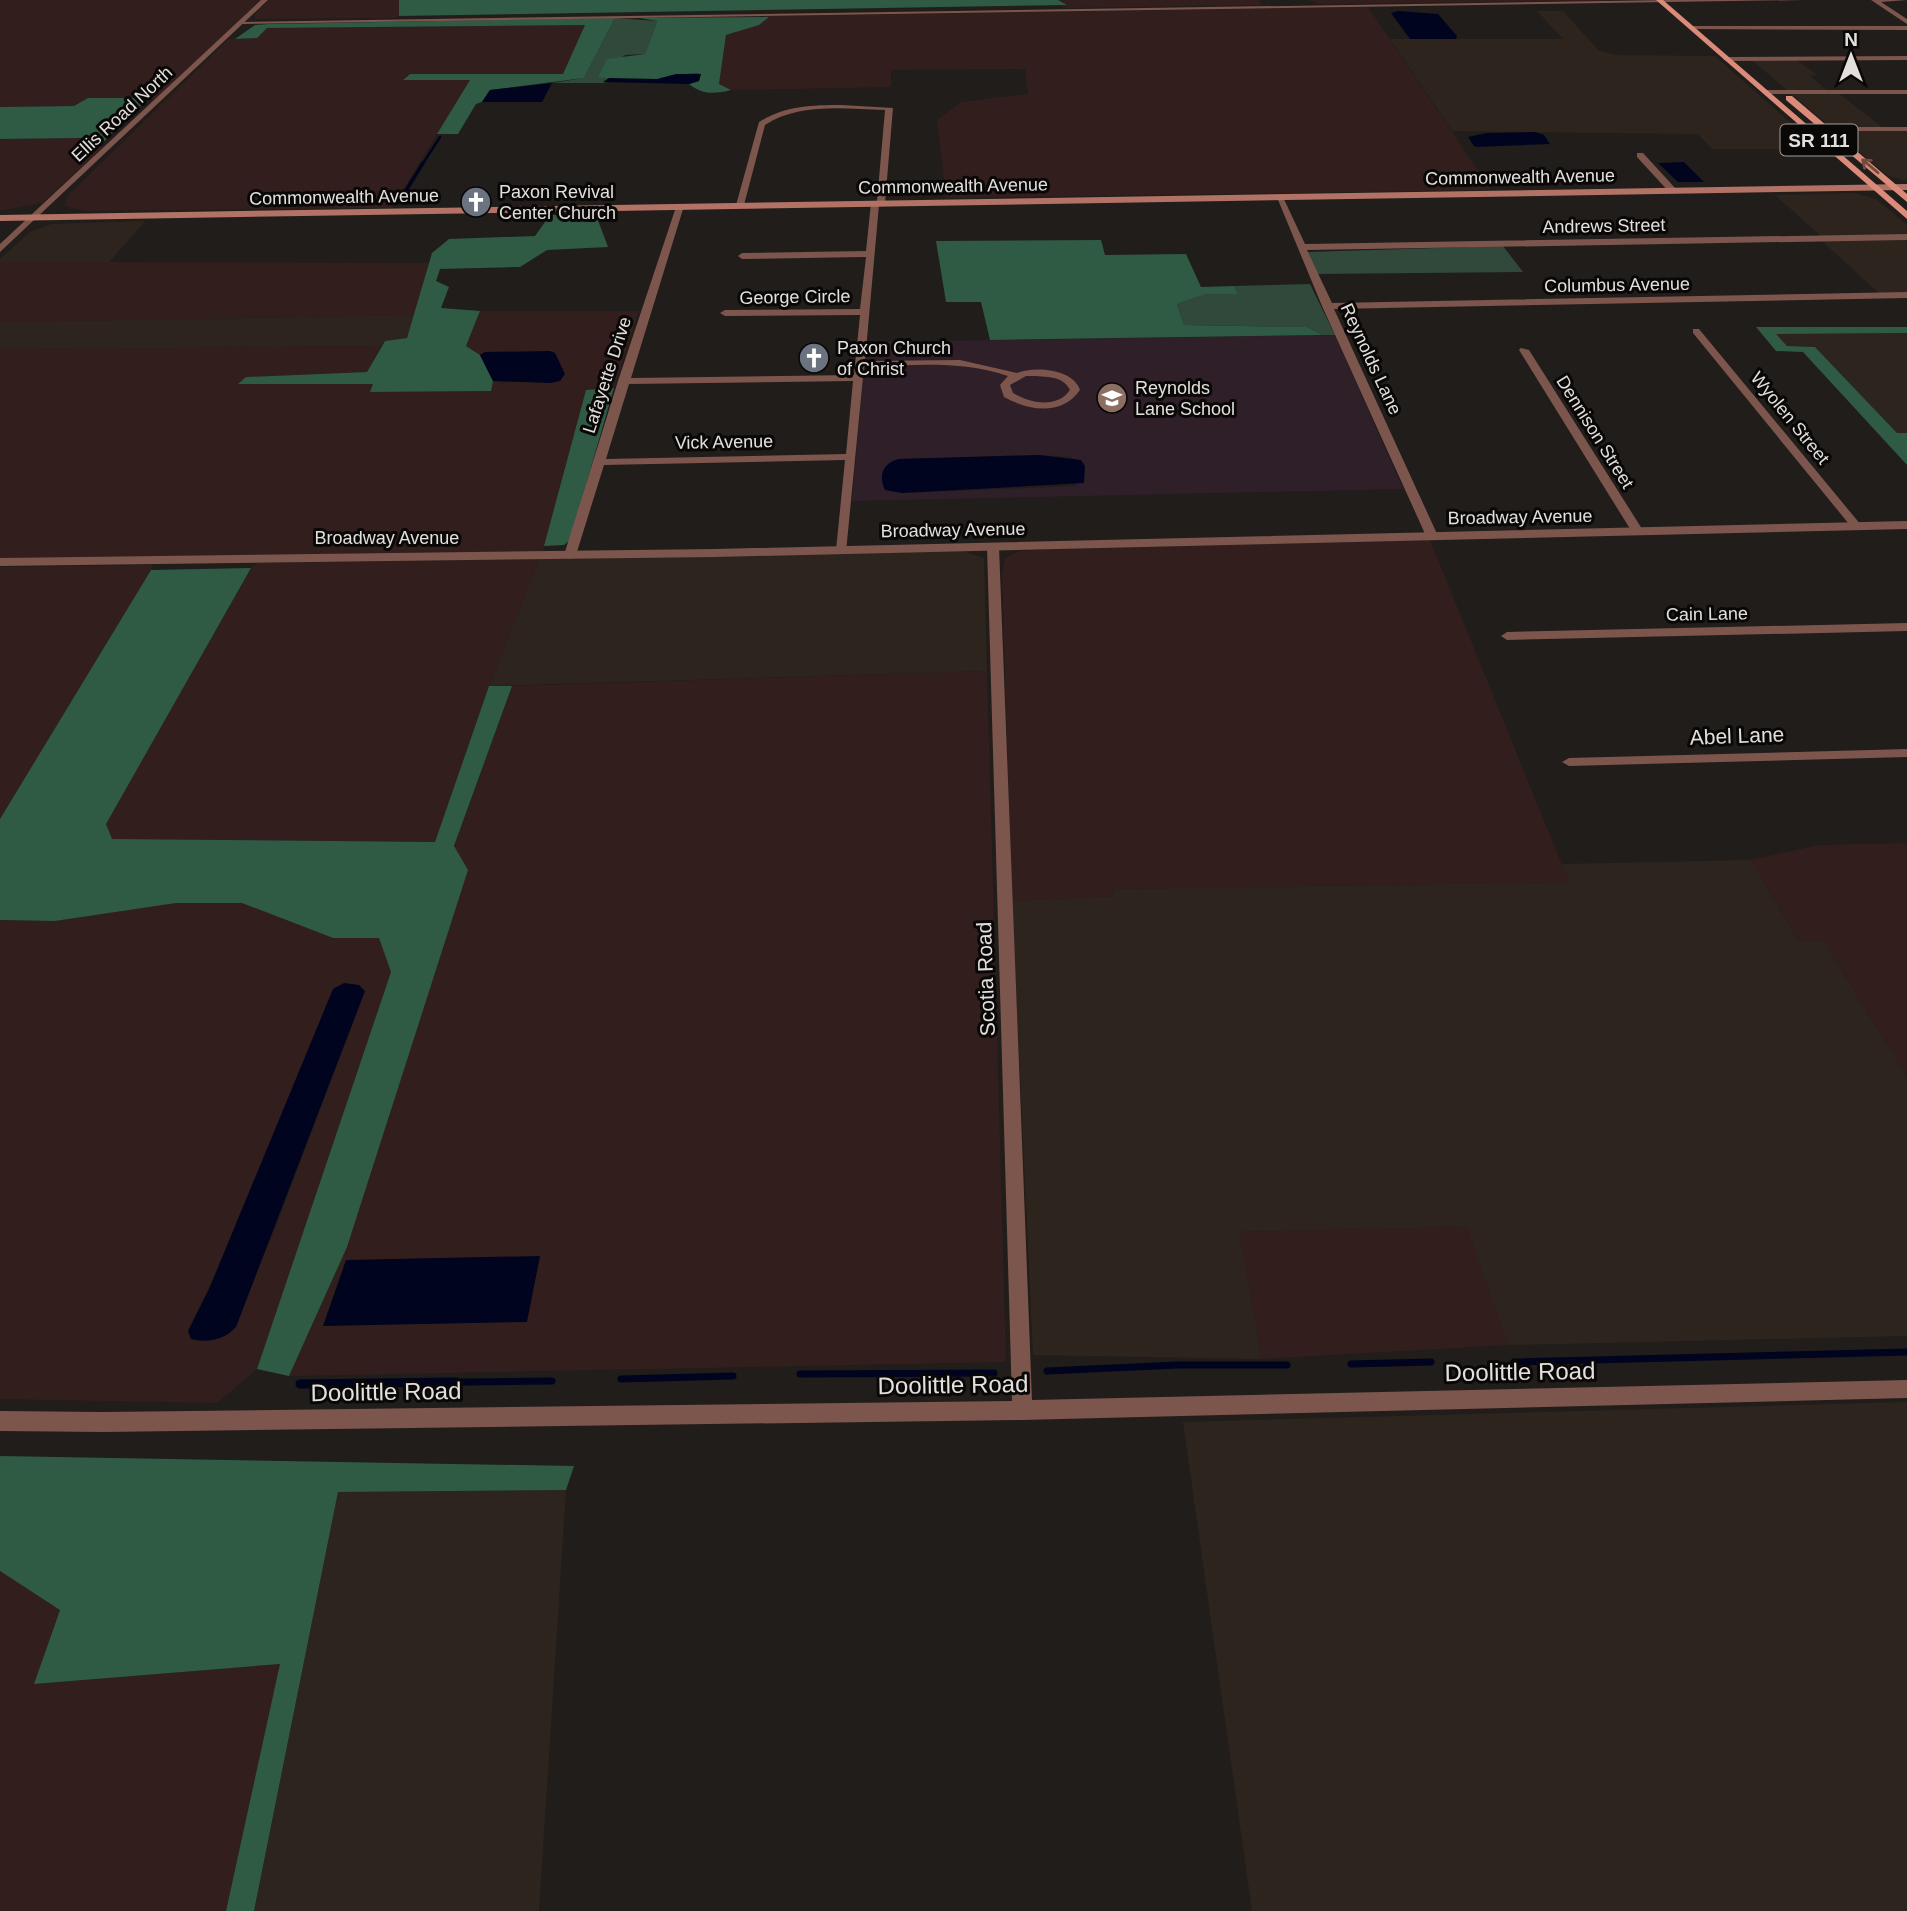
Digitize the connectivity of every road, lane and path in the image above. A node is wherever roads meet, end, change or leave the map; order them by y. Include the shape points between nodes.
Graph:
1 (265, 0) edge
2 (1674, 0) edge
3 (1801, 0) edge
4 (1876, 0) edge
5 (1907, 0) edge
6 (1660, 1) edge
7 (1687, 11) dead end
8 (1697, 19) dead end
9 (242, 22) junction
10 (1907, 22) edge
11 (1691, 28) junction
12 (1706, 28) junction
13 (1907, 28) edge
14 (1715, 36) dead end
15 (1733, 51) dead end
16 (1907, 58) edge
17 (1726, 59) junction
18 (1742, 59) junction
19 (1754, 68) dead end
20 (1772, 84) dead end
21 (1764, 92) junction
22 (1782, 92) junction
23 (1907, 92) edge
24 (850, 108) junction
25 (888, 118) junction
26 (1807, 129) junction
27 (1826, 129) junction
28 (1907, 129) edge
29 (1640, 155) dead end
30 (1894, 187) junction
31 (1907, 187) edge
32 (1874, 188) junction
33 (1673, 191) junction
34 (1279, 197) junction
35 (1907, 199) edge
36 (878, 203) junction
37 (740, 205) junction
38 (680, 206) junction
39 (1907, 216) edge
40 (0, 218) edge
41 (34, 218) junction
42 (1907, 237) edge
43 (1301, 247) junction
44 (0, 249) edge
45 (869, 254) junction
46 (742, 256) dead end
47 (1907, 295) edge
48 (1327, 306) junction
49 (864, 312) junction
50 (725, 313) dead end
51 (1696, 331) dead end
52 (1524, 350) dead end
53 (860, 364) junction
54 (1017, 376) junction
55 (858, 378) junction
56 (623, 381) junction
57 (851, 457) junction
58 (598, 462) junction
59 (1907, 525) edge
60 (1857, 527) junction
61 (1638, 532) junction
62 (1432, 536) junction
63 (993, 547) junction
64 (842, 550) junction
65 (570, 555) junction
66 (0, 562) edge
67 (1907, 627) edge
68 (1507, 636) dead end
69 (1907, 753) edge
70 (1569, 762) dead end
71 (1907, 1390) edge
72 (1022, 1410) junction
73 (0, 1421) edge

1 - 9 street, Ellis Road North
2 - 3 street
2 - 6 street
2 - 7 main road
4 - 5 street
4 - 10 street
6 - 9 street
6 - 11 main road, SR 111
8 - 12 main road
9 - 41 street, Ellis Road North
11 - 12 street
11 - 17 main road, SR 111
12 - 13 street
12 - 14 main road
15 - 18 main road
16 - 18 street
17 - 18 street
17 - 21 main road, SR 111
18 - 19 main road
20 - 22 main road, SR 111
21 - 22 street
21 - 26 main road, SR 111
22 - 23 street
22 - 27 main road, SR 111
24 - 25 street
24 - 25 street via 889,108
24 - 37 street via 796,110 774,116 758,130
25 - 36 street
26 - 27 street
26 - 32 main road, SR 111
27 - 28 street
30 -> 27 main road, SR 111
29 - 33 street
30 - 31 main road, Commonwealth Avenue
30 - 32 main road, Commonwealth Avenue
30 - 35 main road, SR 111
32 - 33 main road, Commonwealth Avenue
32 - 39 main road, SR 111
33 - 34 main road, Commonwealth Avenue
34 - 36 main road, Commonwealth Avenue
34 - 43 street, Reynolds Lane
36 - 37 main road, Commonwealth Avenue
36 - 45 street
37 - 38 main road, Commonwealth Avenue
38 - 41 main road, Commonwealth Avenue
38 - 56 street, Lafayette Drive
40 - 41 main road, Commonwealth Avenue
41 - 44 street, Ellis Road North
42 - 43 street, Andrews Street
43 - 48 street, Reynolds Lane
45 - 46 street
45 - 49 street
47 - 48 street, Columbus Avenue
48 - 62 street, Reynolds Lane
49 - 50 street, George Circle
49 - 53 street
51 - 60 street, Wyolen Street
52 - 61 street, Dennison Street
53 - 54 street via 995,367
53 - 55 street
54 - 54 street via 1005,390 1024,403 1057,403 1075,390 1059,375 1036,372
55 - 56 street
55 - 57 street
56 - 58 street, Lafayette Drive
57 - 58 street, Vick Avenue
57 - 64 street
58 - 65 street, Lafayette Drive
59 - 60 street, Broadway Avenue
60 - 61 street, Broadway Avenue
61 - 62 street, Broadway Avenue
62 - 63 street, Broadway Avenue
63 - 64 street, Broadway Avenue
63 - 72 street, Scotia Road
64 - 65 street, Broadway Avenue
65 - 66 street, Broadway Avenue
67 - 68 street, Cain Lane
69 - 70 street, Abel Lane
71 - 72 street, Doolittle Road
72 - 73 street, Doolittle Road

